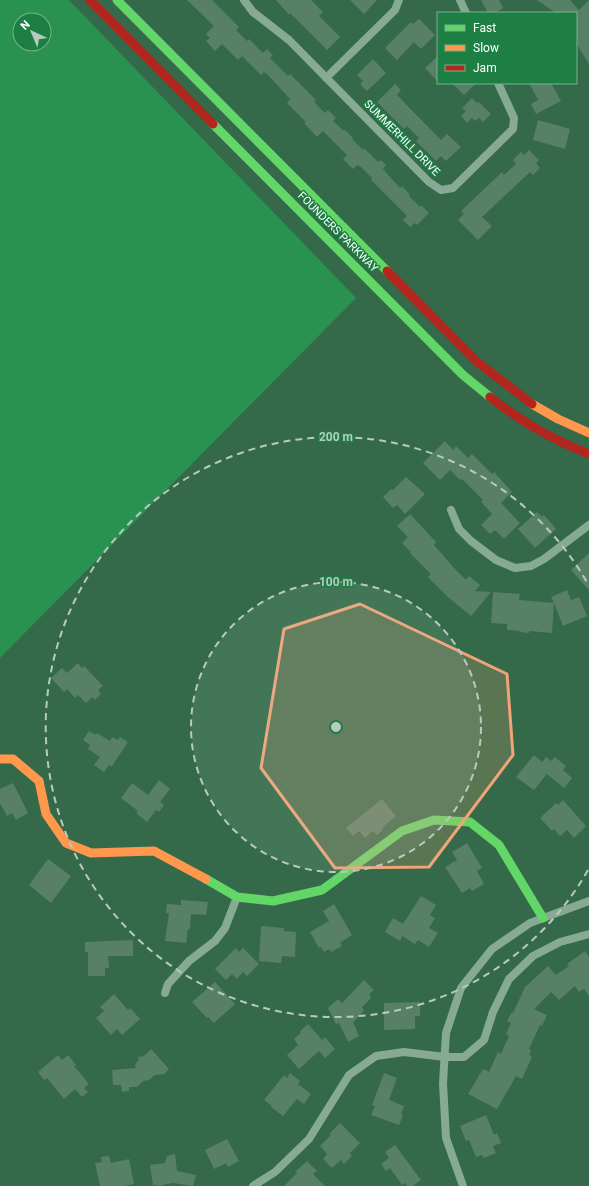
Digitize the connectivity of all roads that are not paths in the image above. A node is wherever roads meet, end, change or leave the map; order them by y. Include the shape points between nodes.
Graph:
1 (90, 0) edge
2 (117, 0) edge
3 (244, 0) edge
4 (399, 0) edge
5 (460, 0) edge
6 (466, 12) edge
7 (326, 78) junction
8 (498, 84) edge
9 (589, 433) edge
10 (589, 454) edge
11 (451, 510) dead end
12 (589, 525) edge
13 (0, 760) edge
14 (237, 897) junction
15 (589, 902) edge
16 (543, 918) junction
17 (589, 934) edge
18 (164, 993) dead end
19 (444, 1058) junction
20 (253, 1186) edge
21 (464, 1186) edge

1 - 10 main road, FOUNDERS PARKWAY via 463,375 516,416 560,442
2 - 9 main road, FOUNDERS PARKWAY via 476,360 521,397 564,423
3 - 7 street, SUMMERHILL DRIVE via 253,12 289,40
4 - 7 street via 395,10
5 - 6 street
7 - 8 street, SUMMERHILL DRIVE via 429,182 441,190 453,188 513,129 514,118
11 - 12 street via 459,529 471,541 496,560 515,568 531,566 544,559
13 - 14 main road via 13,759 39,781 46,814 66,843 91,853 154,851
14 - 16 main road via 273,901 322,890 402,831 434,820 470,822 499,845
14 - 18 street via 225,928 215,941 189,961 168,984
15 - 16 street
16 - 19 street via 530,923 492,949 461,988 446,1033
17 - 19 street via 560,942 533,956 508,979 484,1040 464,1057
19 - 20 street via 404,1052 376,1056 349,1075 310,1139 275,1172
19 - 21 street via 446,1138

